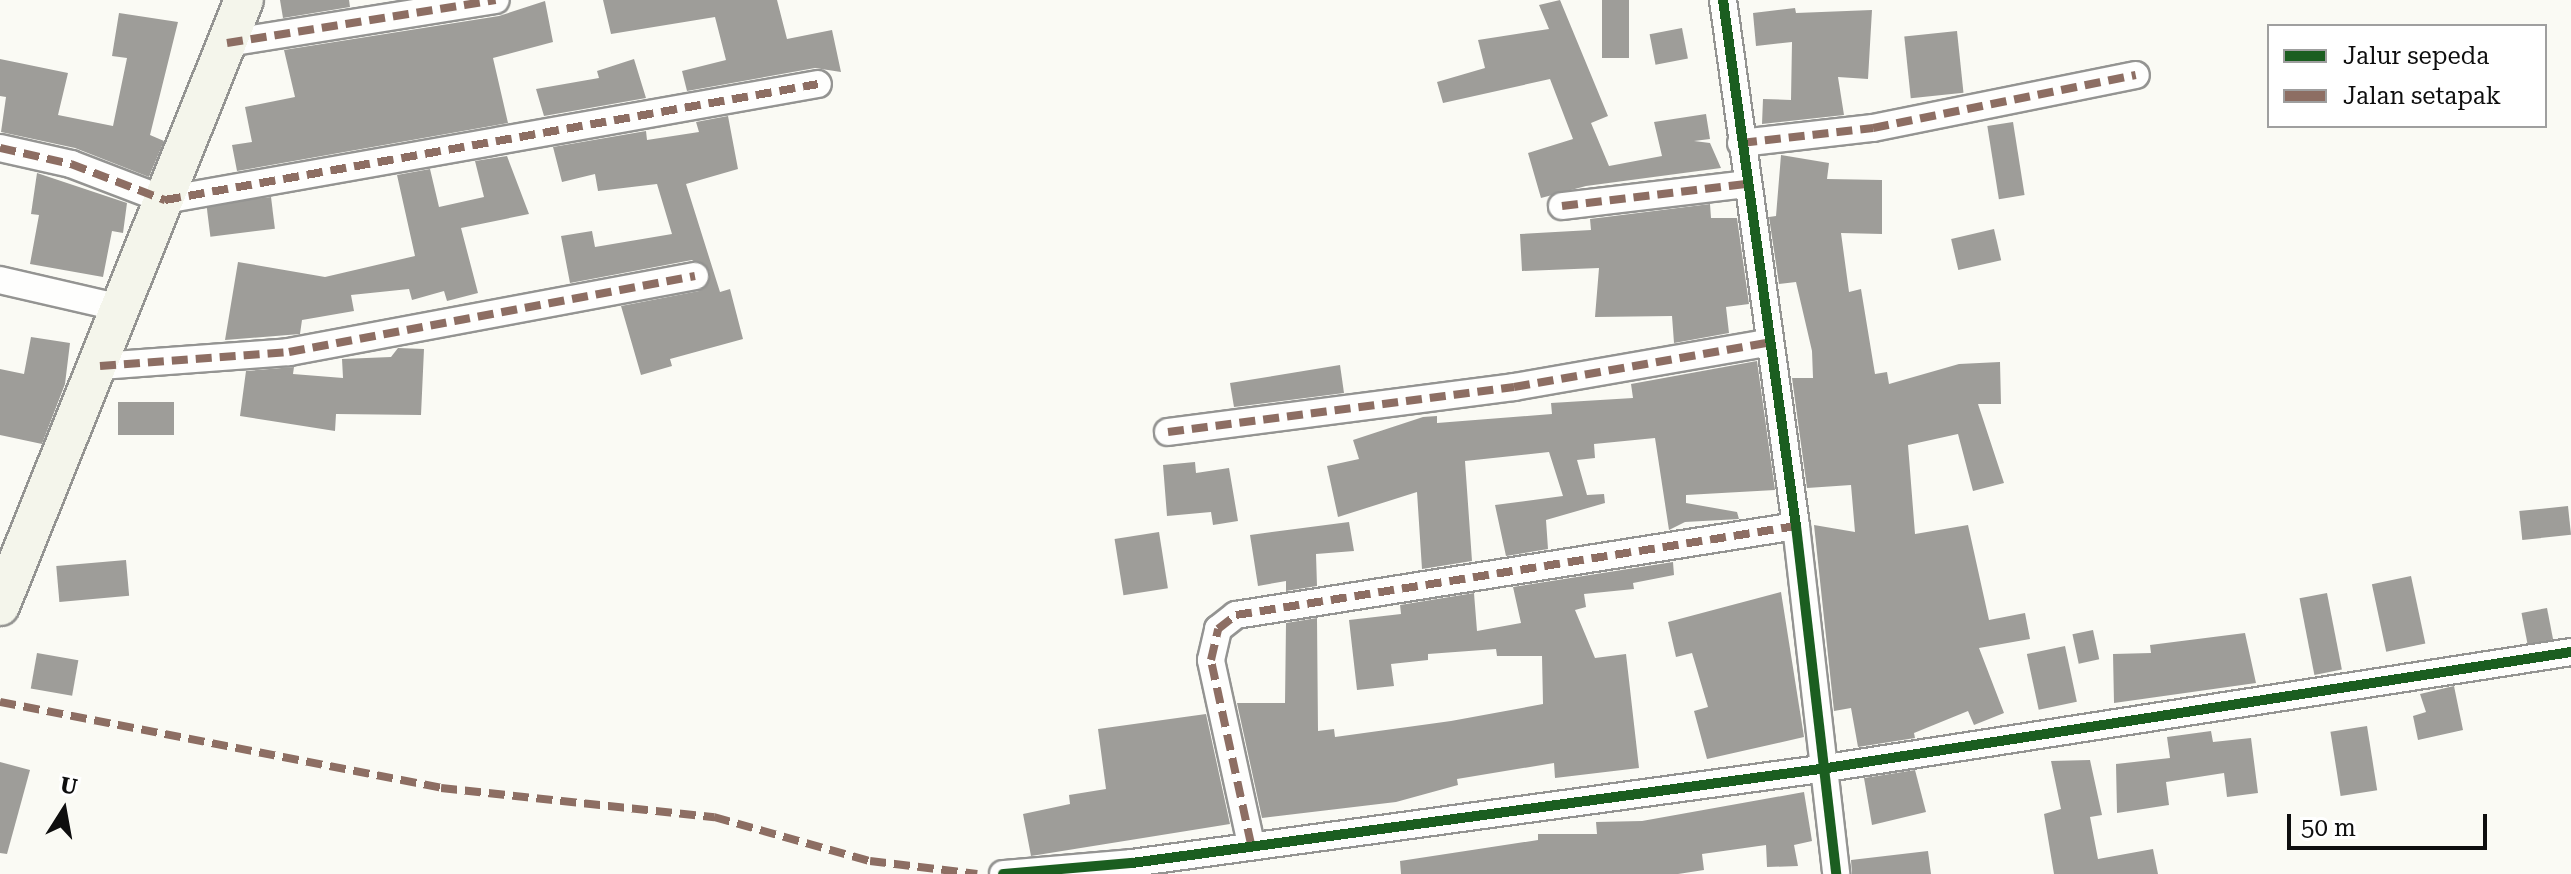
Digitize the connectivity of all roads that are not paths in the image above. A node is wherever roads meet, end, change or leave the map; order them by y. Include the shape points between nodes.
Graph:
1 (244, 0) edge
2 (496, 0) edge
3 (1723, 0) edge
4 (227, 43) junction
5 (2136, 75) dead end
6 (818, 84) dead end
7 (1741, 143) junction
8 (0, 148) edge
9 (1746, 184) junction
10 (165, 200) junction
11 (1562, 206) dead end
12 (695, 276) dead end
13 (0, 280) edge
14 (121, 308) junction
15 (1766, 343) junction
16 (100, 366) junction
17 (1168, 432) dead end
18 (1796, 526) junction
19 (0, 606) edge
20 (2571, 652) edge
21 (1827, 768) junction
22 (1251, 844) junction
23 (1133, 868) edge
24 (1003, 874) edge
25 (1836, 874) edge

1 - 4 main road
2 - 4 street
3 - 7 street
4 - 10 main road
5 - 7 street via 1873,128
6 - 10 street
7 - 9 street
8 - 10 street via 71,164
9 - 11 street
9 - 15 street
10 - 14 main road
12 - 16 street via 289,352
13 - 14 street
14 - 16 main road
15 - 17 street via 1514,387
15 - 18 street
16 - 19 main road
18 - 21 street
18 - 22 street via 1236,615 1218,629 1211,660
20 - 21 street
21 - 22 street
21 - 25 street
22 - 23 street
23 - 24 street

